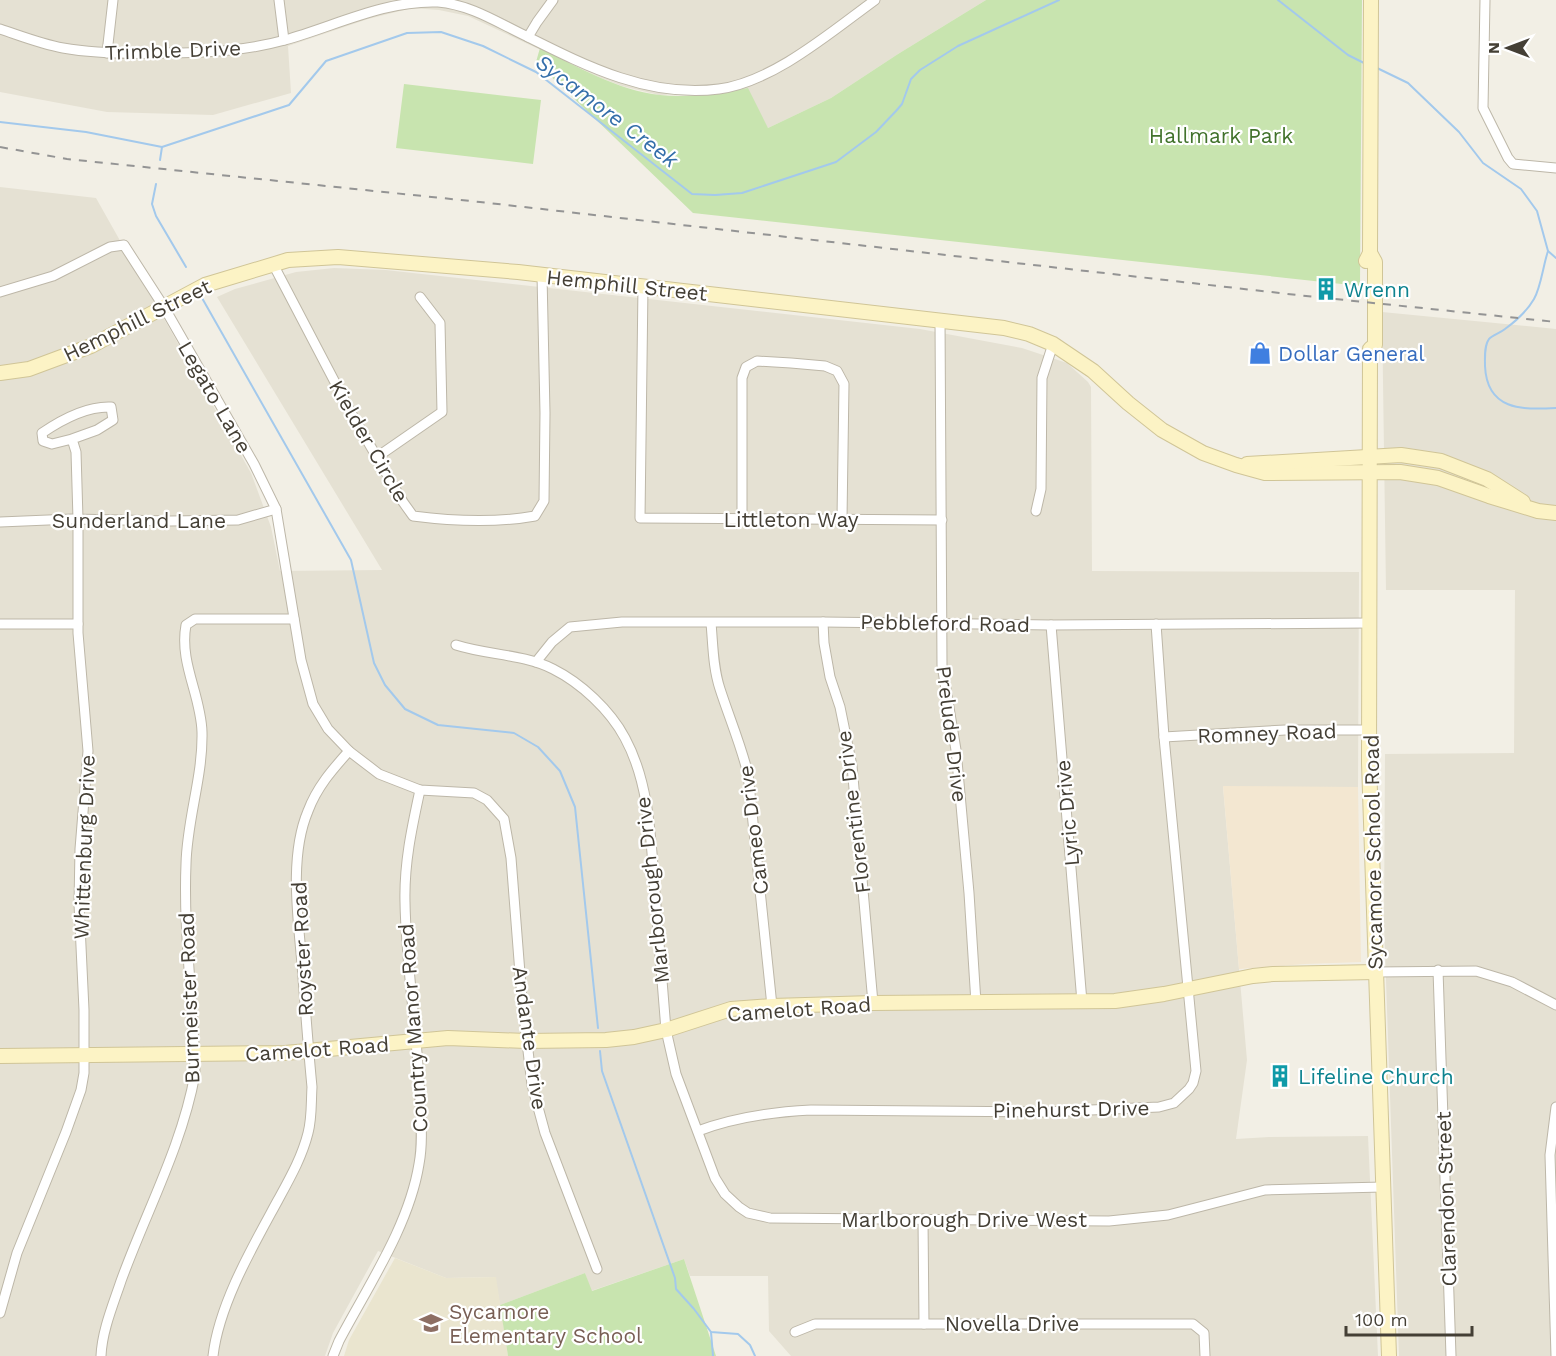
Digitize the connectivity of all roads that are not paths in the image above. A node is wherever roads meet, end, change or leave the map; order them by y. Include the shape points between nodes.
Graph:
1 (113, 0) edge
2 (279, 0) edge
3 (553, 0) edge
4 (875, 0) edge
5 (1371, 0) edge
6 (1485, 0) edge
7 (432, 1) edge
8 (0, 29) edge
9 (528, 38) junction
10 (284, 40) junction
11 (107, 53) junction
12 (1556, 168) edge
13 (273, 264) junction
14 (542, 275) junction
15 (643, 286) junction
16 (0, 292) edge
17 (420, 297) dead end
18 (164, 307) junction
19 (940, 320) junction
20 (1053, 344) junction
21 (0, 373) edge
22 (72, 439) junction
23 (1371, 456) junction
24 (377, 457) junction
25 (1236, 465) junction
26 (1371, 472) junction
27 (276, 509) junction
28 (1036, 511) dead end
29 (1538, 511) junction
30 (1556, 513) edge
31 (78, 519) junction
32 (742, 519) junction
33 (842, 519) junction
34 (942, 520) junction
35 (0, 522) edge
36 (294, 619) junction
37 (823, 622) junction
38 (711, 623) junction
39 (1370, 623) junction
40 (0, 624) edge
41 (78, 624) junction
42 (942, 624) junction
43 (1051, 624) junction
44 (1156, 624) junction
45 (456, 645) dead end
46 (536, 662) junction
47 (1370, 730) junction
48 (1164, 737) junction
49 (349, 751) junction
50 (420, 790) junction
51 (490, 803) joint
52 (1438, 970) junction
53 (1376, 972) junction
54 (1188, 989) junction
55 (1082, 1002) junction
56 (976, 1003) junction
57 (873, 1004) junction
58 (1556, 1005) edge
59 (772, 1006) junction
60 (666, 1030) junction
61 (417, 1041) junction
62 (526, 1041) junction
63 (309, 1051) junction
64 (85, 1055) junction
65 (194, 1055) junction
66 (0, 1056) edge
67 (1556, 1107) edge
68 (698, 1131) junction
69 (1383, 1187) junction
70 (923, 1218) junction
71 (597, 1269) dead end
72 (0, 1312) edge
73 (924, 1324) junction
74 (795, 1332) dead end
75 (100, 1356) edge
76 (213, 1356) edge
77 (333, 1356) edge
78 (1205, 1356) edge
79 (1389, 1356) edge
80 (1451, 1356) edge
81 (1556, 1356) edge

1 - 11 street
2 - 10 street
3 - 9 street
4 - 9 street, Trimble Drive via 777,68 720,89 675,90 620,79
5 - 23 street, Sycamore School Road via 1370,253 1366,261 1365,312 1366,344 1370,349
6 - 12 street via 1484,108 1513,164
7 - 9 street, Trimble Drive via 473,9
7 - 10 street, Trimble Drive via 396,4
8 - 11 street, Trimble Drive via 60,47
10 - 11 street, Trimble Drive via 228,52
13 - 14 street, Hemphill Street via 338,257
13 - 18 street, Hemphill Street via 206,285
13 - 24 street, Kielder Circle
14 - 15 street, Hemphill Street
14 - 24 street, Kielder Circle via 544,501 535,516 516,520 413,516
15 - 19 street, Hemphill Street
15 - 32 street, Littleton Way via 640,518
16 - 18 street, Legato Lane via 53,276 110,247 124,245
17 - 24 street via 440,323 442,412
18 - 21 street, Hemphill Street via 91,346 29,369
18 - 27 street, Legato Lane
19 - 20 street, Hemphill Street via 1004,328
19 - 34 street, Prelude Drive
20 - 25 street, Hemphill Street via 1094,371 1162,430 1203,453
20 - 28 street via 1042,378 1041,489
22 - 22 street via 113,420 111,407 98,407 42,433 43,441 52,444
22 - 31 street, Whittenburg Drive via 76,452
23 - 25 street, Hemphill Street
23 - 26 street, Sycamore School Road
23 - 29 street, Hemphill Street via 1401,455 1441,461 1487,479
25 - 26 street, Hemphill Street via 1265,473
26 - 29 street, Hemphill Street via 1438,478
26 - 39 street, Sycamore School Road
27 - 31 street, Sunderland Lane via 238,520
27 - 36 street, Legato Lane
29 - 30 street, Hemphill Street
31 - 35 street, Sunderland Lane
31 - 41 street, Whittenburg Drive
32 - 33 street, Littleton Way
32 - 33 street via 742,378 746,367 757,361 825,366 837,371 844,384
33 - 34 street, Littleton Way
34 - 42 street, Prelude Drive
36 - 49 street, Legato Lane via 313,704 328,729
36 - 65 street, Burmeister Road via 195,619 186,627 185,659 202,731 197,788 186,842 185,880
37 - 38 street, Pebbleford Road
37 - 42 street, Pebbleford Road
37 - 57 street, Florentine Drive via 830,677 852,766
38 - 46 street, Pebbleford Road via 576,625 552,642
38 - 59 street, Cameo Drive via 719,687 748,774
39 - 44 street, Pebbleford Road
39 - 47 street, Sycamore School Road
40 - 41 street
41 - 64 street, Whittenburg Drive via 88,751 79,904
42 - 43 street, Pebbleford Road
42 - 56 street, Prelude Drive via 942,664 957,762
43 - 44 street, Pebbleford Road
43 - 55 street, Lyric Drive
44 - 48 street, Pinehurst Drive
45 - 46 street, Marlborough Drive
46 - 60 street, Marlborough Drive via 587,693 613,721 630,749 647,808
47 - 48 street, Romney Road
47 - 53 street, Sycamore School Road
48 - 54 street, Pinehurst Drive
49 - 50 street, Legato Lane via 379,774
49 - 63 street, Royster Road via 319,787 302,830 297,901
50 - 51 street, Legato Lane via 474,793
50 - 61 street, Country Manor Road via 405,874
51 - 62 street, Andante Drive via 507,828
52 - 53 street, Camelot Road
52 - 58 street, Camelot Road via 1476,971 1512,982
52 - 80 street, Clarendon Street
53 - 54 street, Camelot Road via 1273,974
53 - 69 street, Sycamore School Road
54 - 55 street, Camelot Road via 1115,1001
54 - 68 street, Pinehurst Drive via 1196,1071 1193,1083 1174,1102 1159,1107 1045,1112 792,1111 739,1117
55 - 56 street, Camelot Road
56 - 57 street, Camelot Road
57 - 59 street, Camelot Road
59 - 60 street, Camelot Road via 731,1009
60 - 62 street, Camelot Road via 606,1040
60 - 68 street, Marlborough Drive West via 676,1074
61 - 62 street, Camelot Road
61 - 63 street, Camelot Road
61 - 77 street, Country Manor Road via 421,1133 414,1191
62 - 71 street, Andante Drive via 544,1133
63 - 65 street, Camelot Road
63 - 76 street, Royster Road via 312,1087 308,1133 294,1170 235,1283
64 - 65 street, Camelot Road
64 - 66 street, Camelot Road
64 - 72 street, Whittenburg Drive via 81,1090 17,1252
65 - 75 street, Burmeister Road via 191,1096 112,1306
67 - 81 street via 1550,1155
68 - 70 street, Marlborough Drive West via 715,1178 731,1201 748,1213 770,1218
69 - 70 street, Marlborough Drive West via 1265,1190 1168,1215 1109,1221
69 - 79 street, Sycamore School Road
70 - 73 street
73 - 74 street, Novella Drive via 815,1324
73 - 78 street, Novella Drive via 1193,1324 1204,1333

